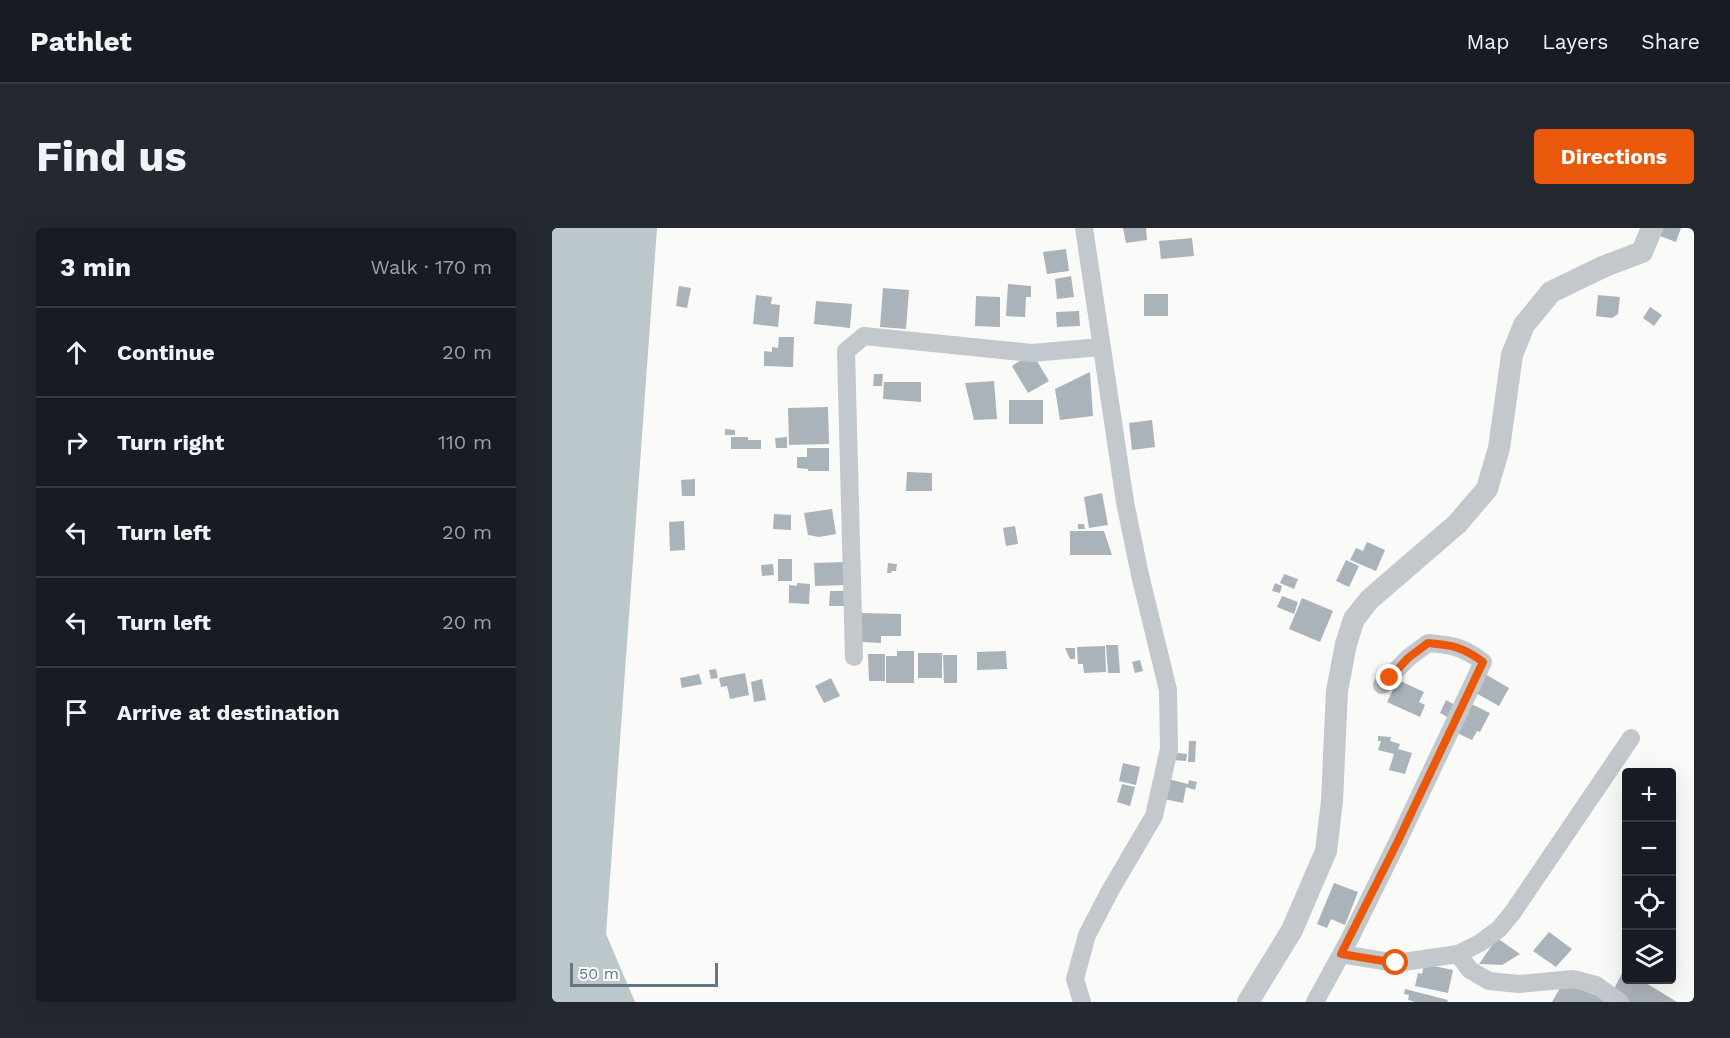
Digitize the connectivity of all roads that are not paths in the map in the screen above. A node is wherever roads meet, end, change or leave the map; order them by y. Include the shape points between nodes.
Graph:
1 (1084, 228) edge
2 (1652, 228) edge
3 (1101, 347) junction
4 (854, 657) dead end
5 (1382, 685) dead end
6 (1631, 738) dead end
7 (1341, 954) junction
8 (1458, 954) junction
9 (1082, 1002) edge
10 (1248, 1002) edge
11 (1315, 1002) edge
12 (1620, 1002) edge

1 - 3 street
2 - 10 street via 1642,252 1551,292 1524,325 1512,354 1499,448 1486,489 1457,524 1370,599 1354,619 1337,692 1326,851 1292,930
3 - 4 street via 1032,353 864,336 846,351
3 - 9 street via 1125,502 1168,690 1169,749 1154,816 1087,935 1076,979
5 - 7 street via 1428,643 1448,644 1483,662
6 - 8 street via 1513,912 1499,929
7 - 8 street via 1396,963
7 - 11 street
8 - 12 street via 1470,970 1489,981 1519,984 1573,979 1596,985

